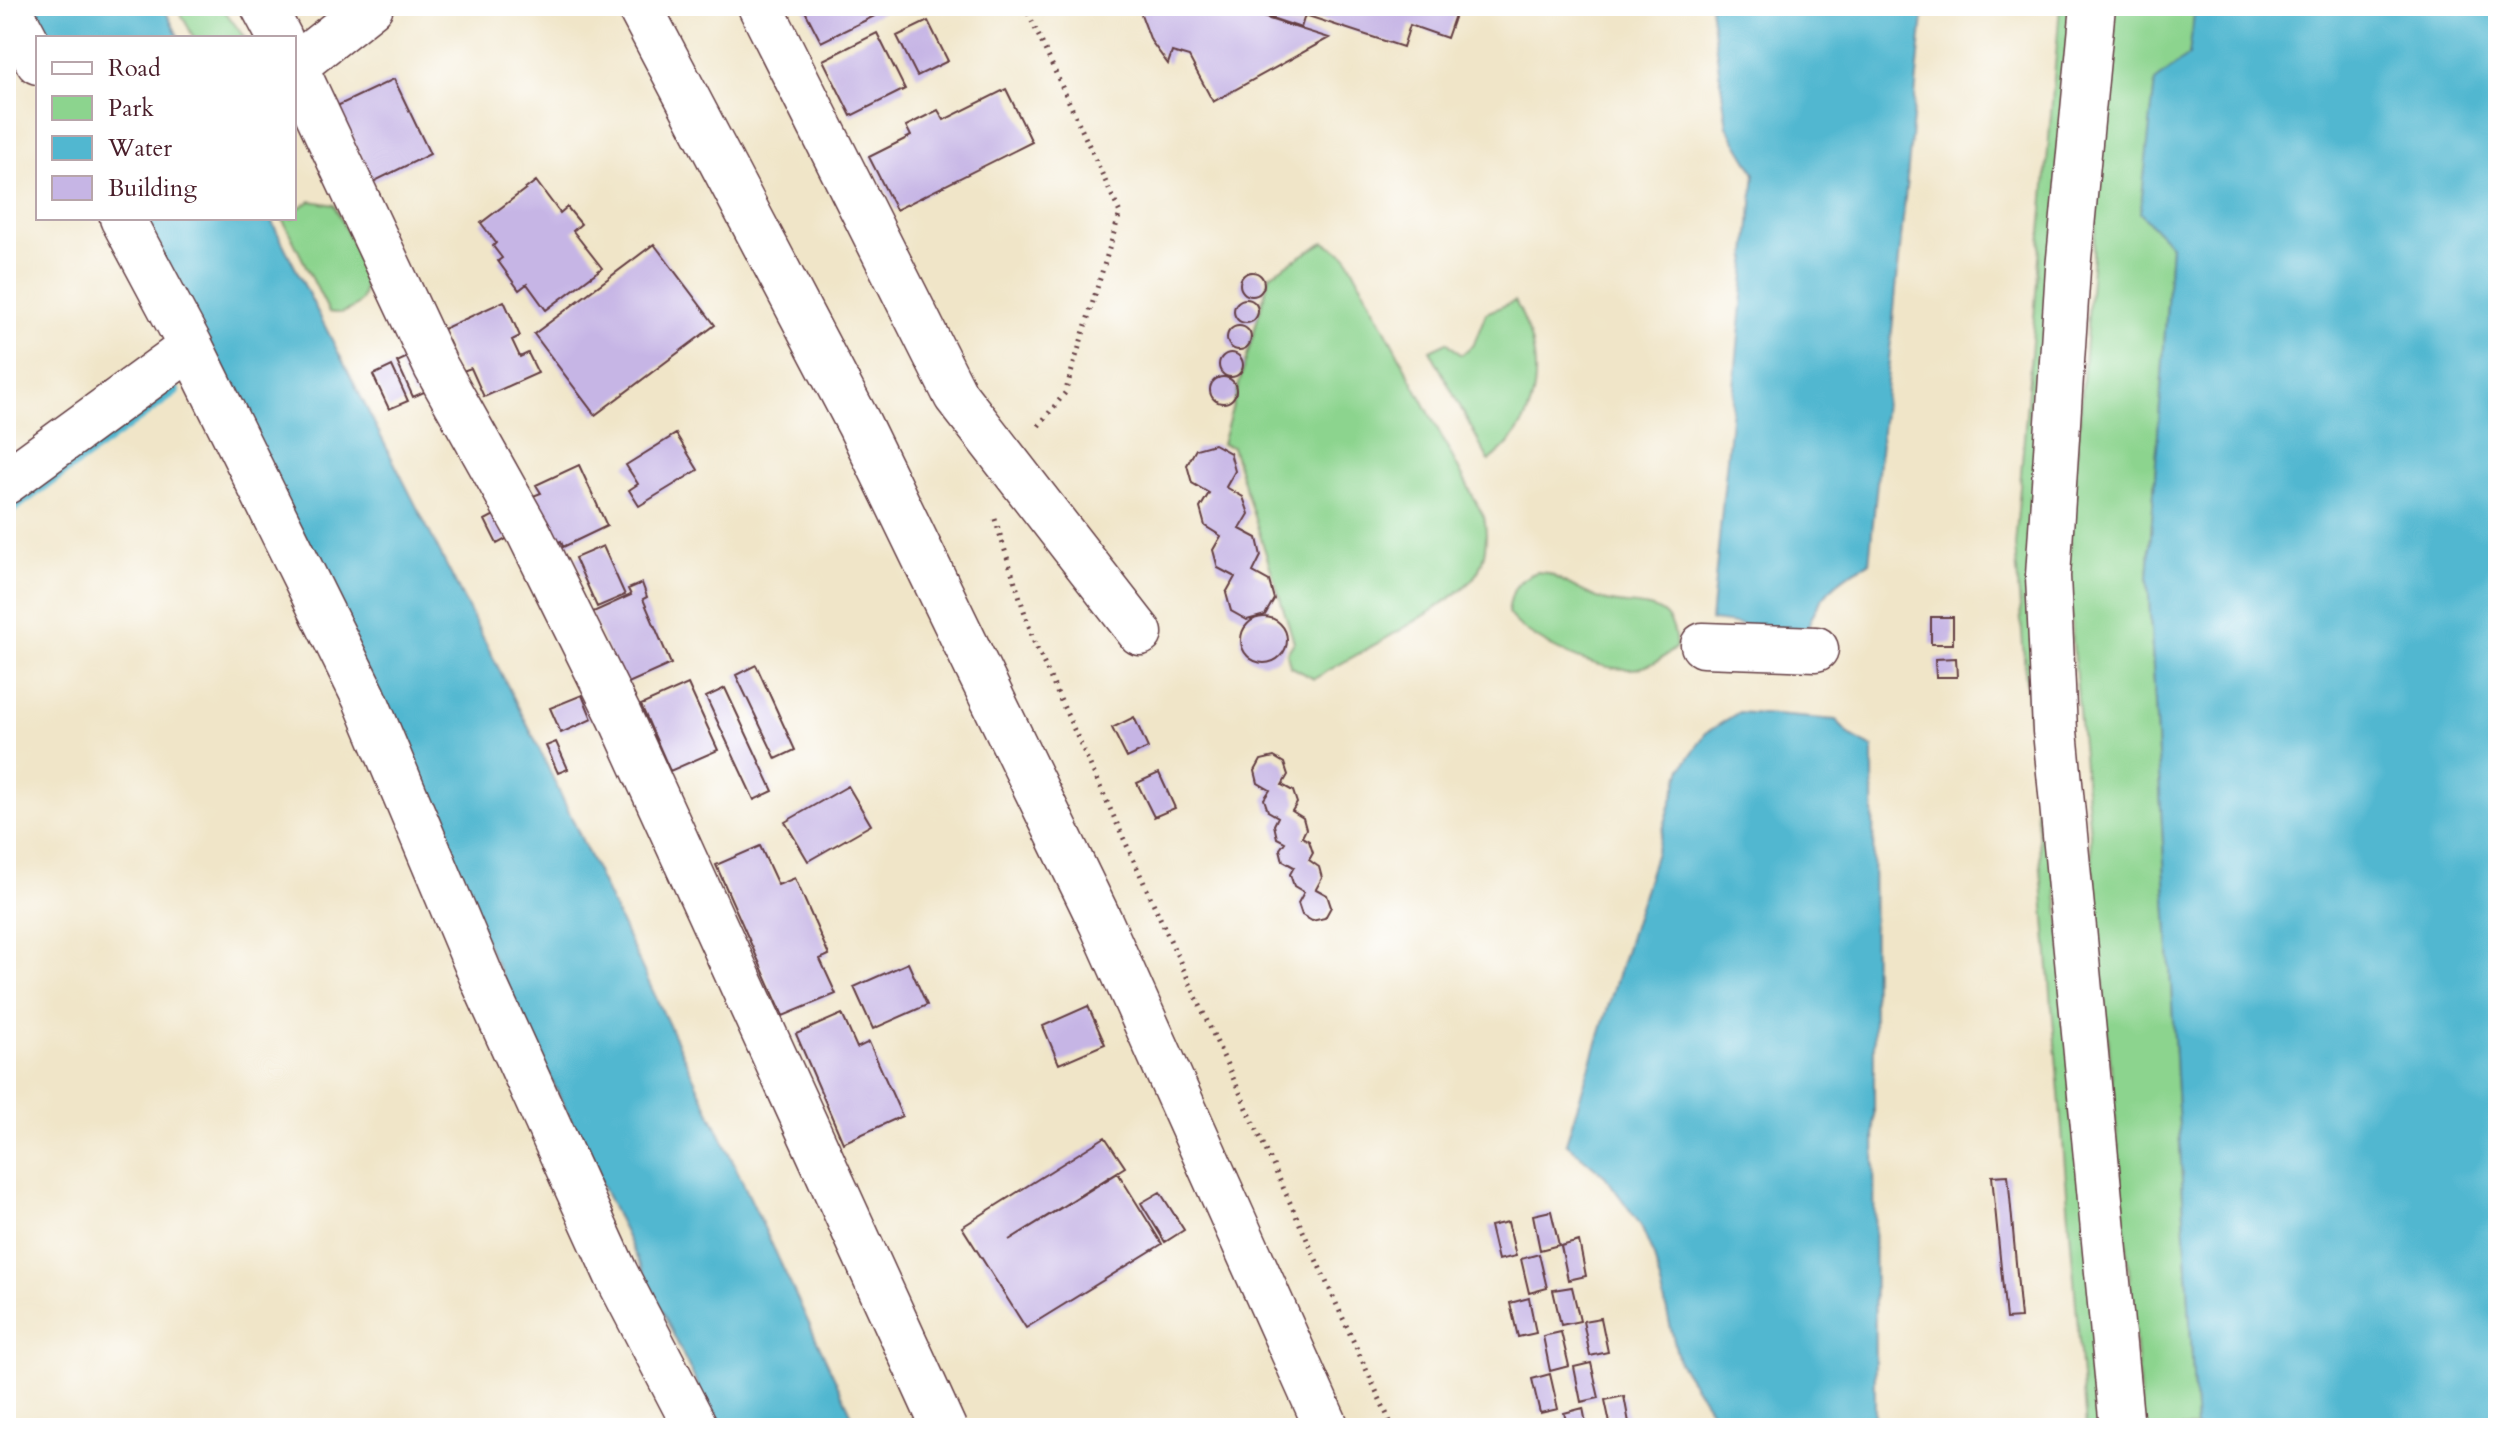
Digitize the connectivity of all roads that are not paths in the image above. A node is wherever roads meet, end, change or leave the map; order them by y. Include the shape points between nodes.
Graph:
1 (8, 6) edge
2 (263, 6) edge
3 (371, 6) edge
4 (639, 6) edge
5 (760, 6) edge
6 (2093, 6) edge
7 (279, 36) edge
8 (36, 58) edge
9 (296, 63) edge
10 (296, 69) edge
11 (123, 220) edge
12 (191, 347) junction
13 (6, 482) edge
14 (1140, 633) dead end
15 (1703, 645) dead end
16 (1816, 649) dead end
17 (930, 1422) edge
18 (696, 1428) edge
19 (1327, 1428) edge
20 (2122, 1428) edge

1 - 8 street
2 - 7 street
3 - 9 street
4 - 19 street via 859,424 1080,880
5 - 14 street via 956,396
6 - 20 street via 2068,269 2048,576 2055,731
10 - 17 street via 436,367 529,533 619,715
11 - 12 street
12 - 13 street
12 - 18 street via 364,697 482,978 591,1218
15 - 16 street

